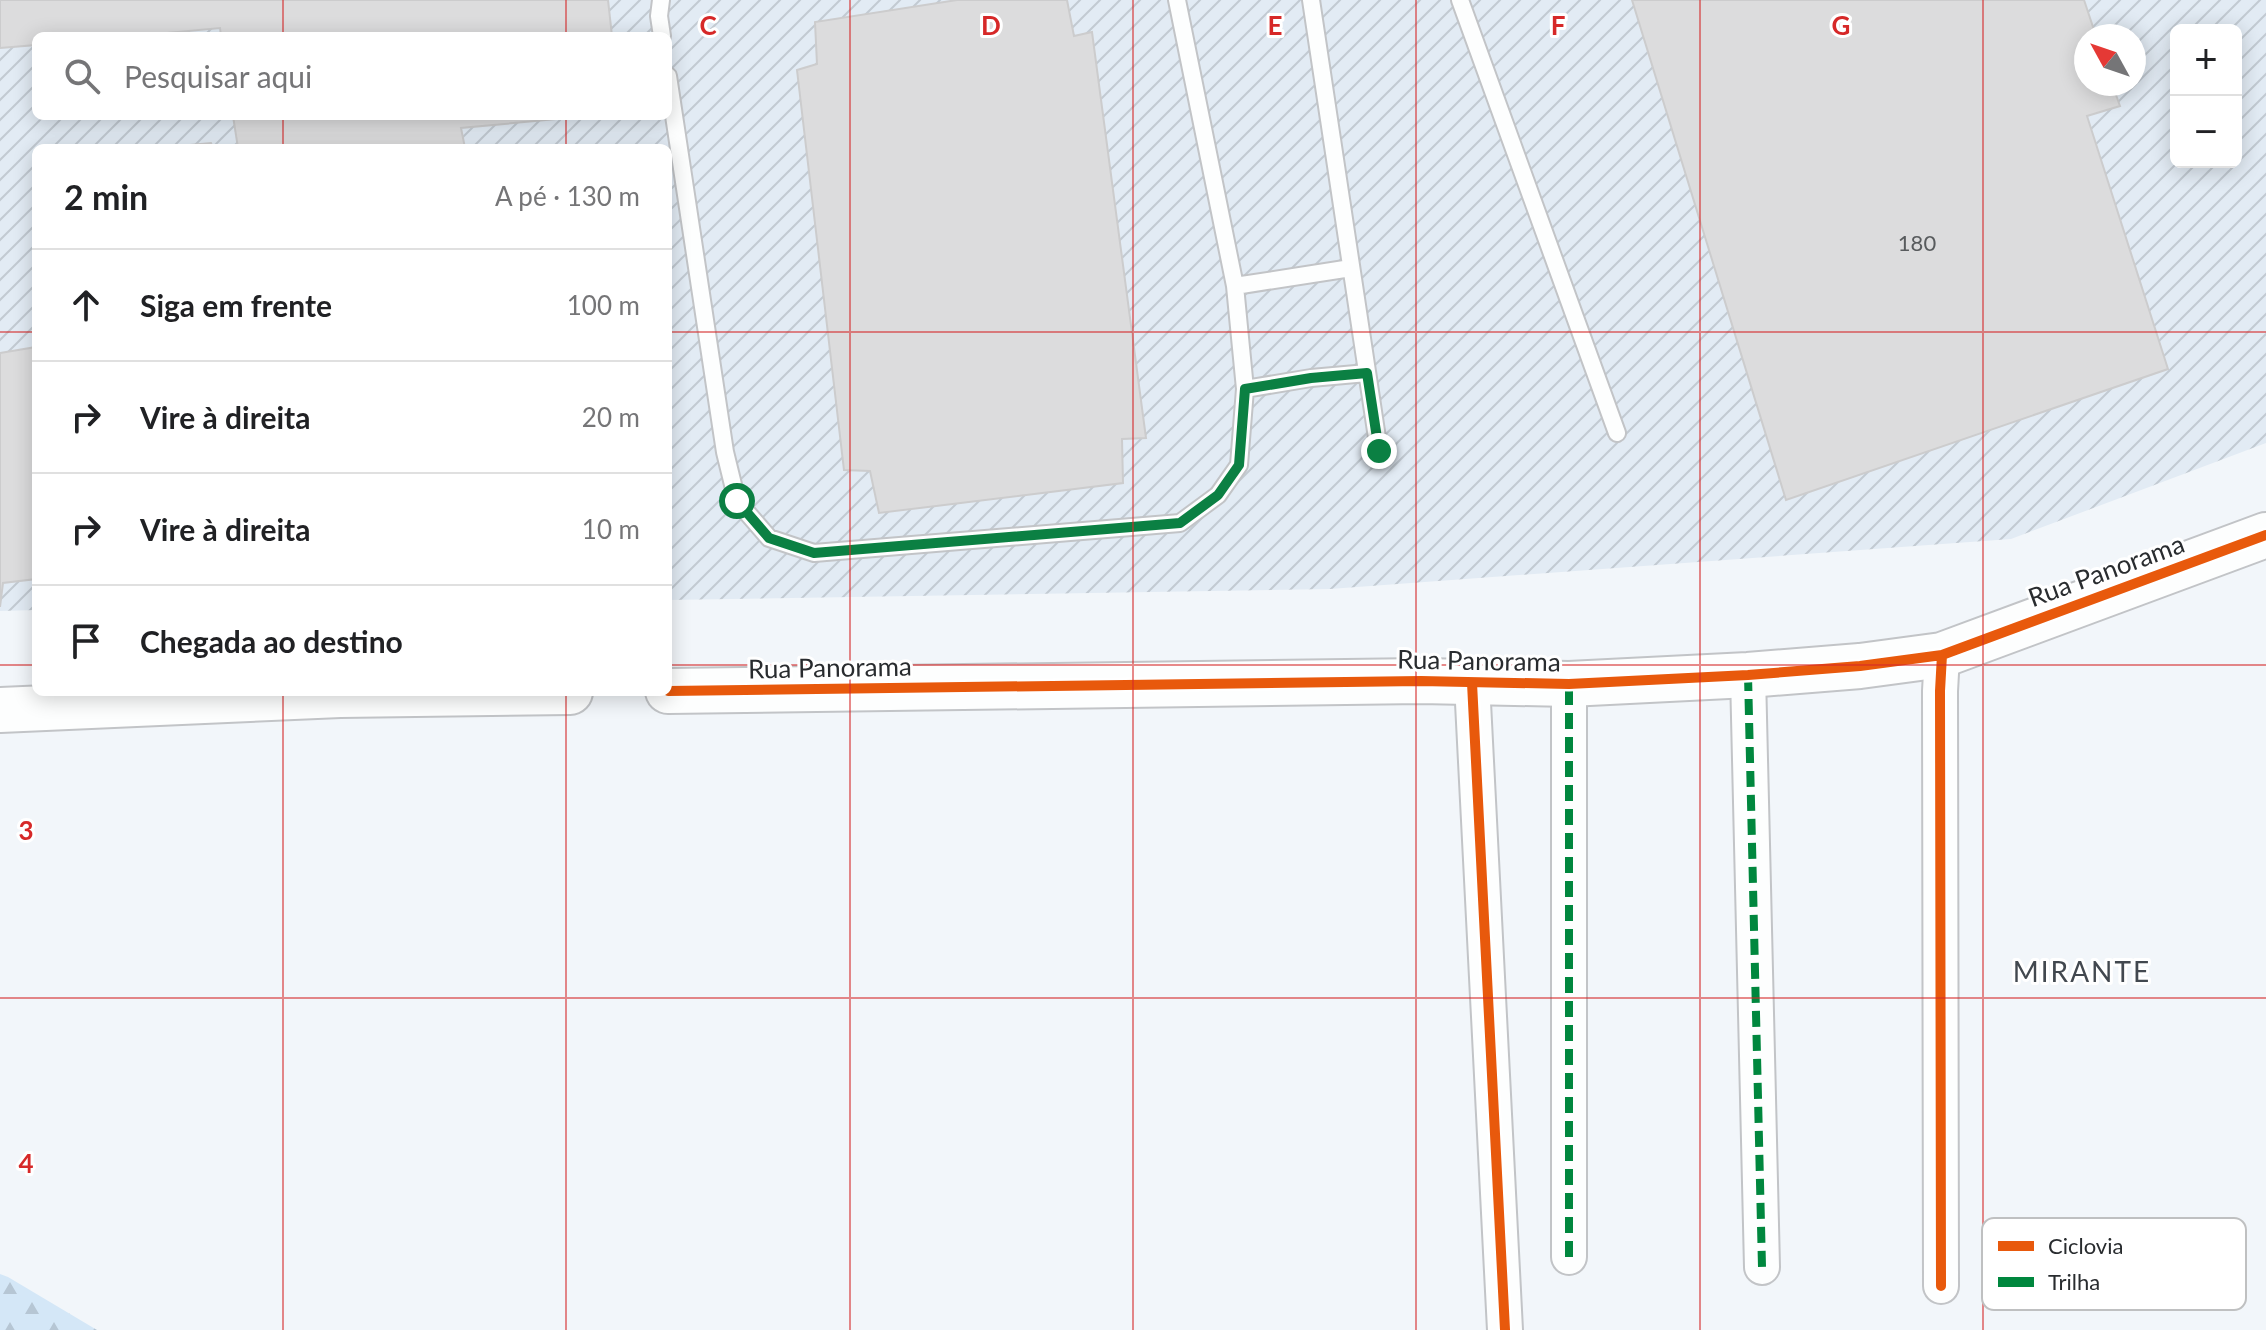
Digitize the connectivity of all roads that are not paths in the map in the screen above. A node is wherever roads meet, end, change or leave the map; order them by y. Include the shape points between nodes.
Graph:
1 (661, 0) edge
2 (1177, 0) edge
3 (1311, 0) edge
4 (1460, 0) edge
5 (661, 32) edge
6 (672, 102) edge
7 (1351, 268) junction
8 (1235, 286) junction
9 (1367, 373) junction
10 (1245, 389) junction
11 (1617, 433) dead end
12 (1379, 451) dead end
13 (2266, 535) edge
14 (1942, 655) junction
15 (1748, 675) junction
16 (1472, 683) junction
17 (1569, 684) junction
18 (672, 691) edge
19 (280, 696) edge
20 (0, 710) edge
21 (1569, 1257) dead end
22 (1762, 1267) dead end
23 (1941, 1286) dead end
24 (1505, 1330) edge

1 - 5 lane
2 - 8 lane
3 - 7 lane
4 - 11 lane
6 - 10 lane via 725,452 737,501 769,538 814,553 1180,523 1218,495 1239,465
7 - 8 lane
7 - 9 lane
8 - 10 lane
9 - 10 lane
9 - 12 lane
13 - 14 street, Rua Panorama
14 - 15 street, Rua Panorama
14 - 23 street
15 - 17 street, Rua Panorama
15 - 22 street
16 - 17 street, Rua Panorama
16 - 18 street, Rua Panorama
16 - 24 street
17 - 21 street
19 - 20 street

